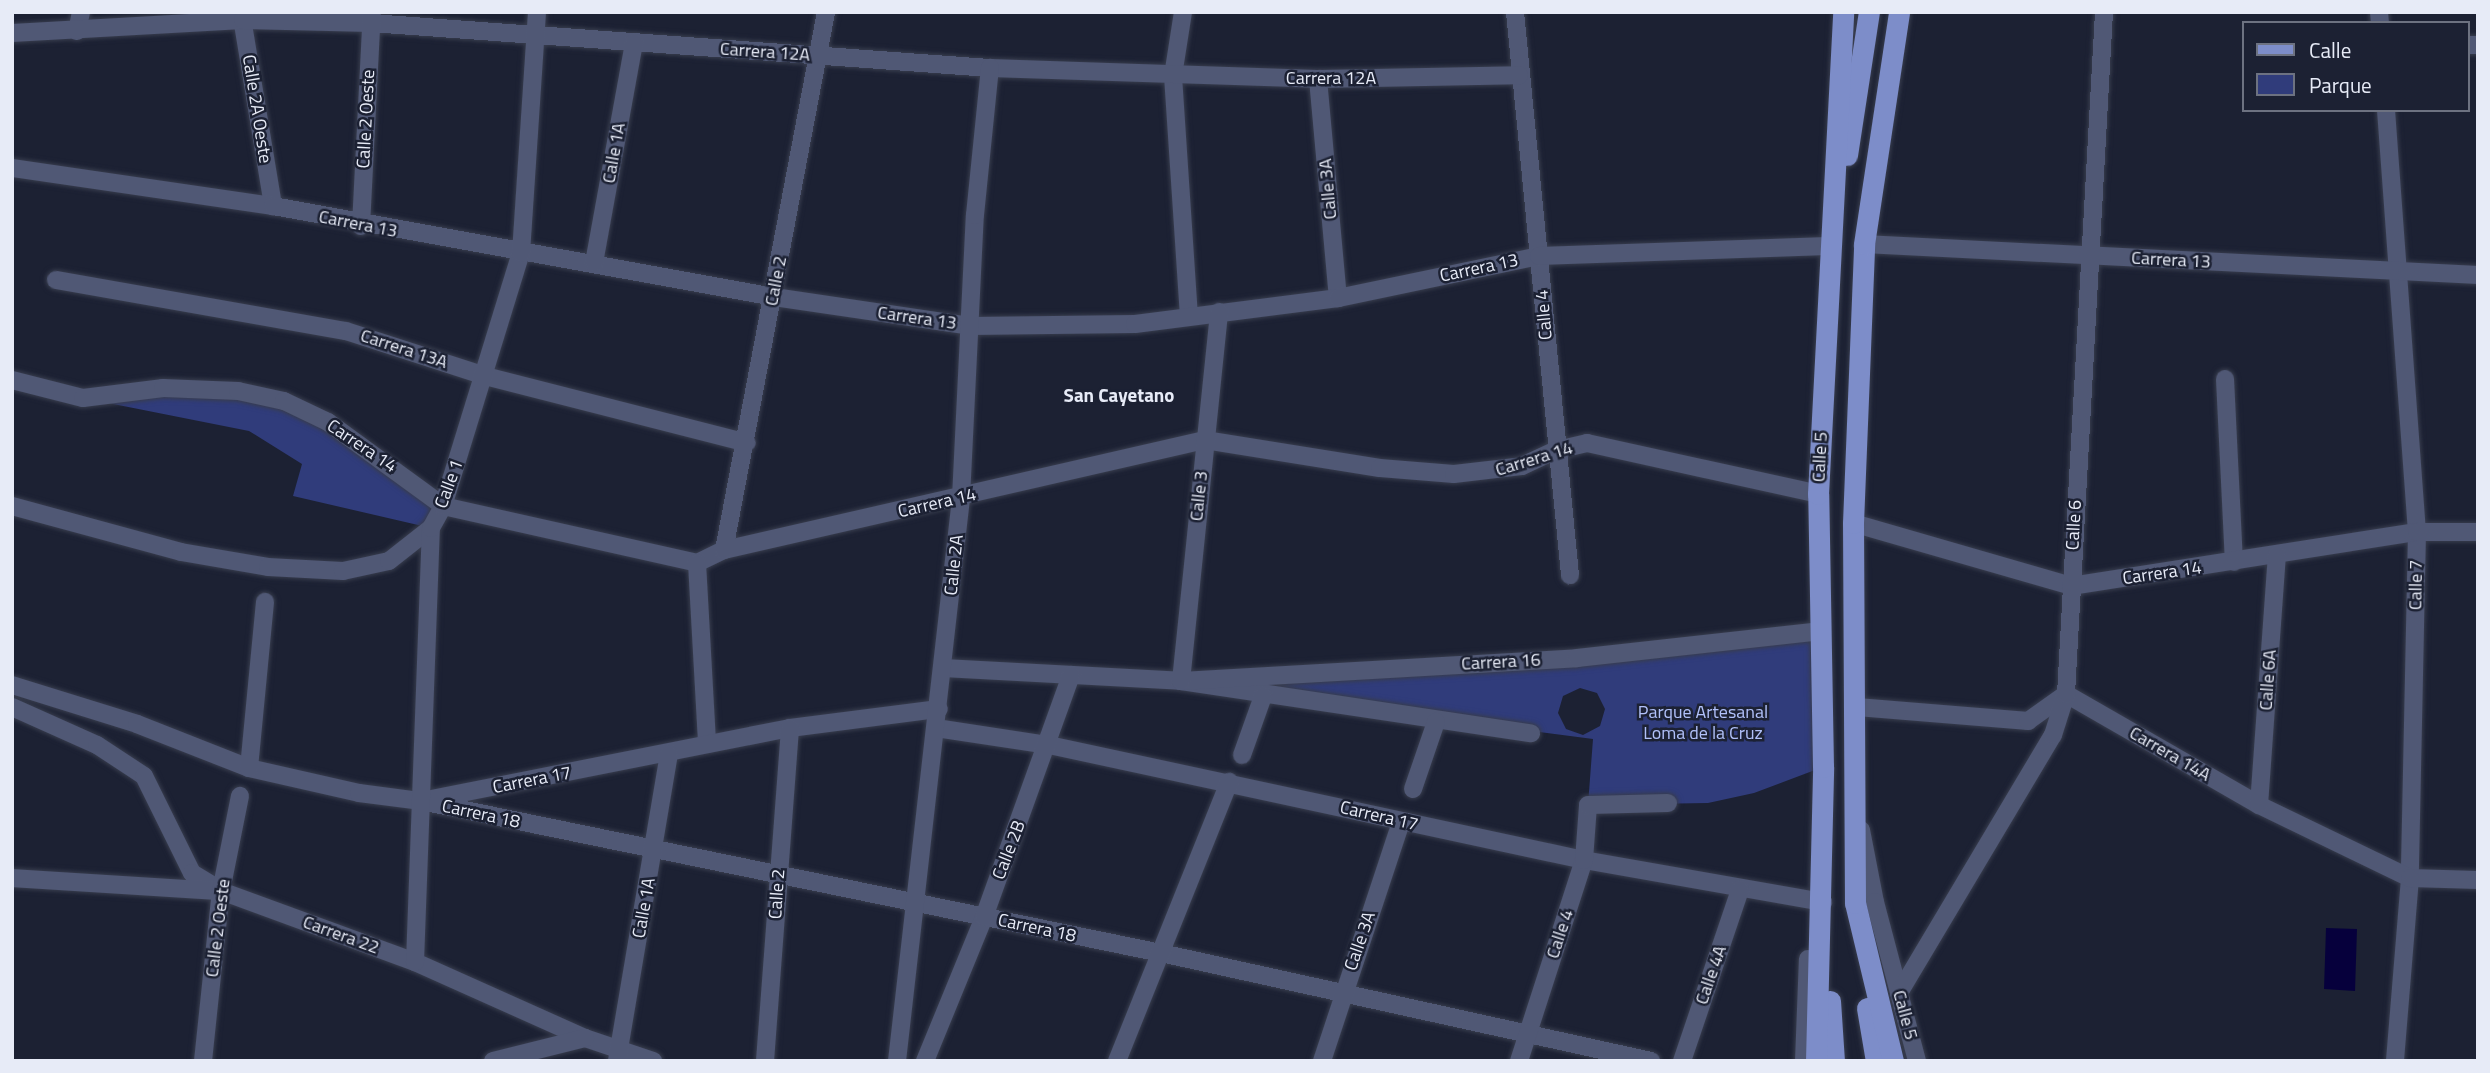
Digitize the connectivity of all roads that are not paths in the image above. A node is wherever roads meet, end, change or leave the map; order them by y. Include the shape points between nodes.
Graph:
1 (81, 12) edge
2 (537, 12) edge
3 (826, 12) edge
4 (1183, 12) edge
5 (1515, 12) edge
6 (1843, 12) edge
7 (1869, 12) edge
8 (1899, 12) edge
9 (2104, 12) edge
10 (242, 16) edge
11 (371, 18) edge
12 (77, 31) junction
13 (12, 33) edge
14 (535, 36) junction
15 (634, 43) junction
16 (819, 56) junction
17 (990, 68) junction
18 (1519, 75) junction
19 (1173, 76) junction
20 (1318, 79) junction
21 (2386, 112) edge
22 (12, 168) edge
23 (1833, 205) junction
24 (273, 206) junction
25 (361, 226) junction
26 (1864, 244) junction
27 (1828, 246) junction
28 (521, 253) junction
29 (1538, 256) junction
30 (2090, 256) junction
31 (594, 263) junction
32 (2396, 272) junction
33 (2478, 275) edge
34 (56, 280) dead end
35 (774, 297) junction
36 (1338, 298) junction
37 (1219, 312) junction
38 (1189, 315) junction
39 (970, 326) junction
40 (485, 376) junction
41 (2224, 379) dead end
42 (12, 380) edge
43 (1205, 440) junction
44 (747, 443) junction
45 (1556, 450) junction
46 (1818, 494) junction
47 (961, 498) junction
48 (12, 506) edge
49 (443, 506) junction
50 (1853, 523) junction
51 (431, 528) junction
52 (2478, 532) edge
53 (2417, 533) junction
54 (724, 550) junction
55 (2277, 555) junction
56 (2234, 562) junction
57 (696, 563) junction
58 (1570, 575) dead end
59 (2071, 586) junction
60 (265, 602) dead end
61 (1820, 631) junction
62 (943, 668) junction
63 (1071, 675) junction
64 (1181, 681) junction
65 (12, 685) edge
66 (2066, 694) junction
67 (1263, 696) junction
68 (12, 706) edge
69 (1857, 707) junction
70 (939, 709) junction
71 (1436, 722) junction
72 (790, 728) junction
73 (936, 729) junction
74 (1531, 733) dead end
75 (707, 744) junction
76 (1049, 746) junction
77 (669, 754) junction
78 (1242, 755) dead end
79 (249, 768) junction
80 (1229, 782) junction
81 (1413, 789) dead end
82 (240, 796) dead end
83 (421, 801) junction
84 (1668, 803) dead end
85 (2259, 805) junction
86 (1857, 806) junction
87 (1401, 821) junction
88 (654, 851) junction
89 (1584, 860) junction
90 (778, 876) junction
91 (12, 877) edge
92 (2410, 878) junction
93 (2478, 880) edge
94 (1740, 890) junction
95 (221, 891) junction
96 (1823, 902) junction
97 (914, 903) junction
98 (1855, 903) junction
99 (984, 917) junction
100 (1161, 953) junction
101 (415, 962) junction
102 (1899, 993) junction
103 (1342, 994) junction
104 (1528, 1036) junction
105 (585, 1038) junction
106 (618, 1054) edge
107 (203, 1061) edge
108 (493, 1061) edge
109 (653, 1061) edge
110 (765, 1061) edge
111 (897, 1061) edge
112 (925, 1061) edge
113 (1117, 1061) edge
114 (1322, 1061) edge
115 (1519, 1061) edge
116 (1651, 1061) edge
117 (1682, 1061) edge
118 (1804, 1061) edge
119 (1816, 1061) edge
120 (1834, 1061) edge
121 (1876, 1061) edge
122 (1893, 1061) edge
123 (1917, 1061) edge
124 (2395, 1061) edge

1 - 12 street
2 - 14 street, Calle 1
3 - 16 street, Calle 2
4 - 19 street
5 - 18 street, Calle 4
6 - 23 main road, Calle 5
7 - 23 main road via 1847,156
8 - 26 main road, Calle 5
9 - 30 street, Calle 6
10 - 11 street, Carrera 12A
10 - 12 street, Carrera 12A
10 - 24 street, Calle 2A Oeste
11 - 14 street, Carrera 12A
11 - 25 street, Calle 2 Oeste
12 - 13 street, Carrera 12A
14 - 15 street, Carrera 12A
14 - 28 street, Calle 1
15 - 16 street, Carrera 12A
15 - 31 street, Calle 1A
16 - 17 street, Carrera 12A
16 - 35 street, Calle 2
17 - 19 street, Carrera 12A
17 - 39 street, Calle 2A via 975,215
18 - 20 street, Carrera 12A
18 - 29 street, Calle 4
19 - 20 street, Carrera 12A
19 - 38 street
20 - 36 street, Calle 3A
21 - 32 street, Calle 7
22 - 24 street, Carrera 13
23 - 27 main road, Calle 5
24 - 25 street, Carrera 13
25 - 28 street, Carrera 13
26 - 30 street, Carrera 13
26 - 50 main road, Calle 5
27 - 29 street, Carrera 13
27 - 46 main road, Calle 5
28 - 31 street, Carrera 13
28 - 40 street, Calle 1
29 - 36 street, Carrera 13
29 - 45 street, Calle 4
30 - 32 street, Carrera 13
30 - 59 street, Calle 6
31 - 35 street, Carrera 13
32 - 33 street, Carrera 13
32 - 53 street, Calle 7
34 - 40 street, Carrera 13A via 321,326
35 - 39 street, Carrera 13
35 - 44 street, Calle 2
36 - 37 street, Carrera 13
37 - 38 street, Carrera 13
37 - 43 street, Calle 3
38 - 39 street, Carrera 13 via 1135,324
39 - 47 street, Calle 2A
40 - 44 street, Carrera 13A
40 - 49 street, Calle 1
41 - 56 street
42 - 49 street, Carrera 14 via 83,398 163,388 238,391 284,401 328,422
43 - 45 street, Carrera 14 via 1380,468 1454,474 1522,466
43 - 47 street, Carrera 14
43 - 64 street, Calle 3
44 - 54 street, Calle 2
45 - 46 street, Carrera 14 via 1602,445
45 - 58 street, Calle 4
46 - 61 main road, Calle 5
47 - 54 street, Carrera 14
47 - 62 street, Calle 2A
48 - 51 street via 181,552 268,567 343,571 389,561
49 - 51 street, Calle 1
49 - 57 street, Carrera 14
50 - 59 street, Carrera 14
50 - 69 main road, Calle 5
51 - 83 street, Calle 1
52 - 53 street, Carrera 14
53 - 55 street, Carrera 14
53 - 92 street, Calle 7
54 - 57 street, Carrera 14
55 - 56 street, Carrera 14
55 - 85 street, Calle 6A
56 - 59 street, Carrera 14
57 - 75 street
59 - 66 street, Calle 6
60 - 79 street
61 - 64 street, Carrera 16 via 1577,658
61 - 96 main road, Calle 5
62 - 63 street, Carrera 16
62 - 70 street, Calle 2A
63 - 64 street, Carrera 16
63 - 76 street, Calle 2B
64 - 67 street, Carrera 16
65 - 79 street, Carrera 17 via 138,723
66 - 69 street via 2028,721
66 - 85 street, Carrera 14A
66 - 102 street, Calle 6 via 2053,735
67 - 71 street, Carrera 16
67 - 78 street
68 - 95 street via 97,746 144,776 192,873
69 - 86 main road, Calle 5
70 - 72 street, Carrera 17
70 - 73 street, Calle 2A
71 - 74 street, Carrera 16
71 - 81 street
72 - 75 street, Carrera 17
72 - 90 street, Calle 2
73 - 76 street, Carrera 17
73 - 97 street, Calle 2A
75 - 77 street, Carrera 17
76 - 80 street, Carrera 17
76 - 99 street, Calle 2B
77 - 83 street, Carrera 17
77 - 88 street, Calle 1A
79 - 83 street, Carrera 17 via 359,793
80 - 87 street, Carrera 17
80 - 100 street
82 - 95 street, Calle 2 Oeste
83 - 88 street, Carrera 18
83 - 101 street, Calle 1
84 - 89 street, Calle 4 via 1588,805
85 - 92 street, Carrera 14A
86 - 98 main road, Calle 5
86 - 102 street, Calle 5
87 - 89 street, Carrera 17
87 - 103 street, Calle 3A
88 - 90 street, Carrera 18
88 - 106 street, Calle 1A
89 - 94 street, Carrera 17
89 - 104 street, Calle 4
90 - 97 street, Carrera 18
90 - 110 street, Calle 2
91 - 95 street, Carrera 22
92 - 93 street, Carrera 14A
92 - 124 street, Calle 7
94 - 96 street, Carrera 17
94 - 117 street, Calle 4A
95 - 101 street, Carrera 22
95 - 107 street, Calle 2 Oeste
96 - 118 street, Calle 5 via 1809,939
96 - 119 main road, Calle 5
96 - 120 main road
97 - 99 street, Carrera 18
97 - 111 street, Calle 2A
98 - 121 main road
98 - 122 main road, Calle 5
99 - 100 street, Carrera 18
99 - 112 street, Calle 2B
100 - 103 street, Carrera 18
100 - 113 street
101 - 105 street, Carrera 22
102 - 123 street, Calle 5
103 - 104 street, Carrera 18
103 - 114 street, Calle 3A
104 - 115 street, Calle 4
104 - 116 street, Carrera 18
105 - 106 street, Carrera 22
105 - 108 street
106 - 109 street, Carrera 22

